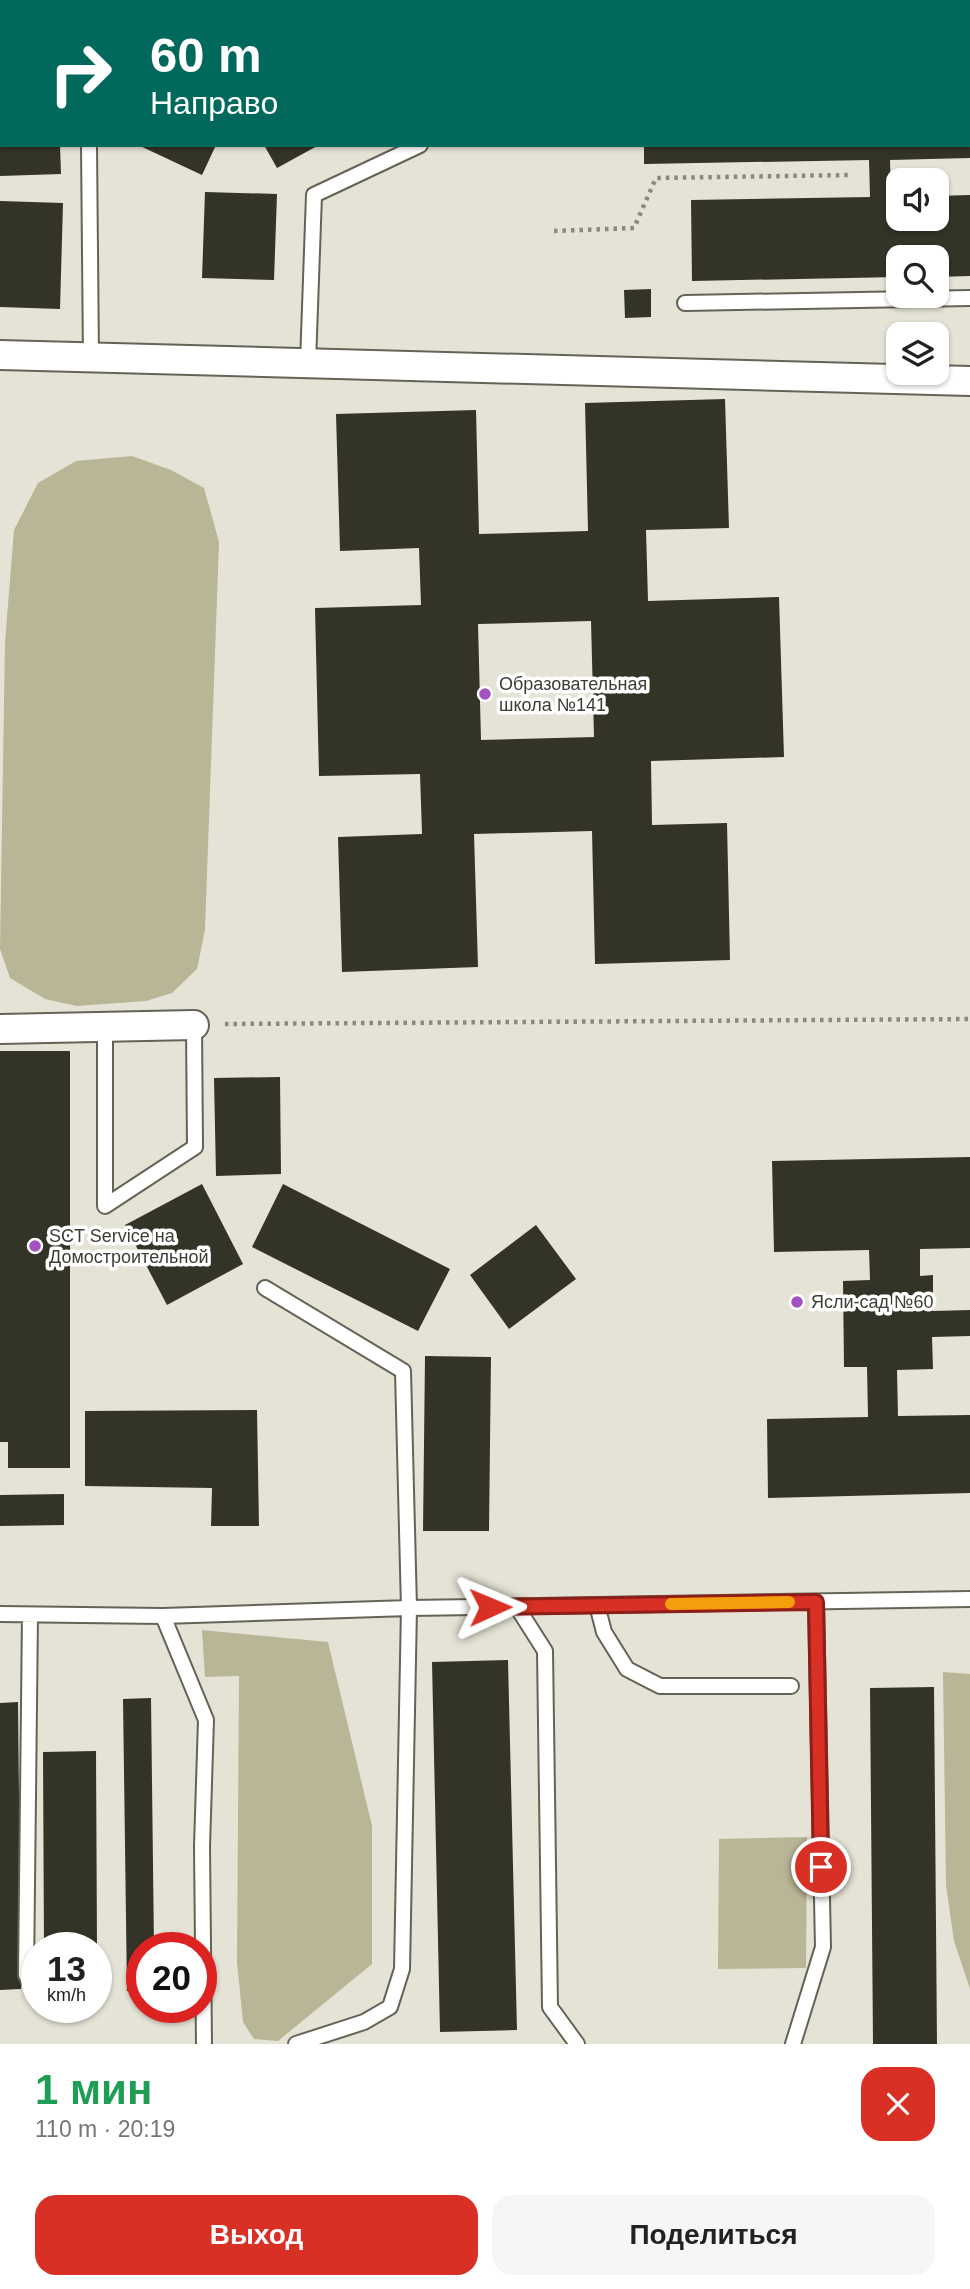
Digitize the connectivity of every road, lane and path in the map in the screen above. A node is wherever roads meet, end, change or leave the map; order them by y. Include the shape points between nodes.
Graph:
1 (89, 147) edge
2 (416, 147) edge
3 (849, 175) dead end
4 (554, 230) dead end
5 (970, 298) edge
6 (685, 303) dead end
7 (0, 355) edge
8 (91, 358) junction
9 (308, 363) junction
10 (970, 380) edge
11 (970, 1019) edge
12 (194, 1025) junction
13 (105, 1027) junction
14 (0, 1029) edge
15 (265, 1288) dead end
16 (970, 1599) edge
17 (816, 1602) junction
18 (597, 1605) junction
19 (517, 1606) junction
20 (409, 1608) junction
21 (0, 1614) edge
22 (30, 1615) junction
23 (163, 1616) junction
24 (791, 1686) dead end
25 (26, 1932) edge
26 (204, 2044) edge
27 (296, 2044) edge
28 (578, 2044) edge
29 (793, 2044) edge

1 - 8 lane
2 - 9 lane via 314,195
3 - 4 path via 656,178 634,228
5 - 6 lane
7 - 8 street
8 - 9 street
9 - 10 street
11 - 12 path
12 - 13 street
12 - 13 lane via 195,1147 105,1206
13 - 14 street
15 - 20 lane via 403,1371
16 - 17 lane
17 - 18 lane
17 - 29 lane via 822,1947
18 - 19 lane
18 - 24 lane via 604,1632 627,1670 660,1686
19 - 20 lane
19 - 28 lane via 545,1651 550,2007
20 - 23 lane
20 - 27 lane via 401,1969 390,2007 364,2022
21 - 22 lane
22 - 23 lane
22 - 25 lane
23 - 26 lane via 206,1720

